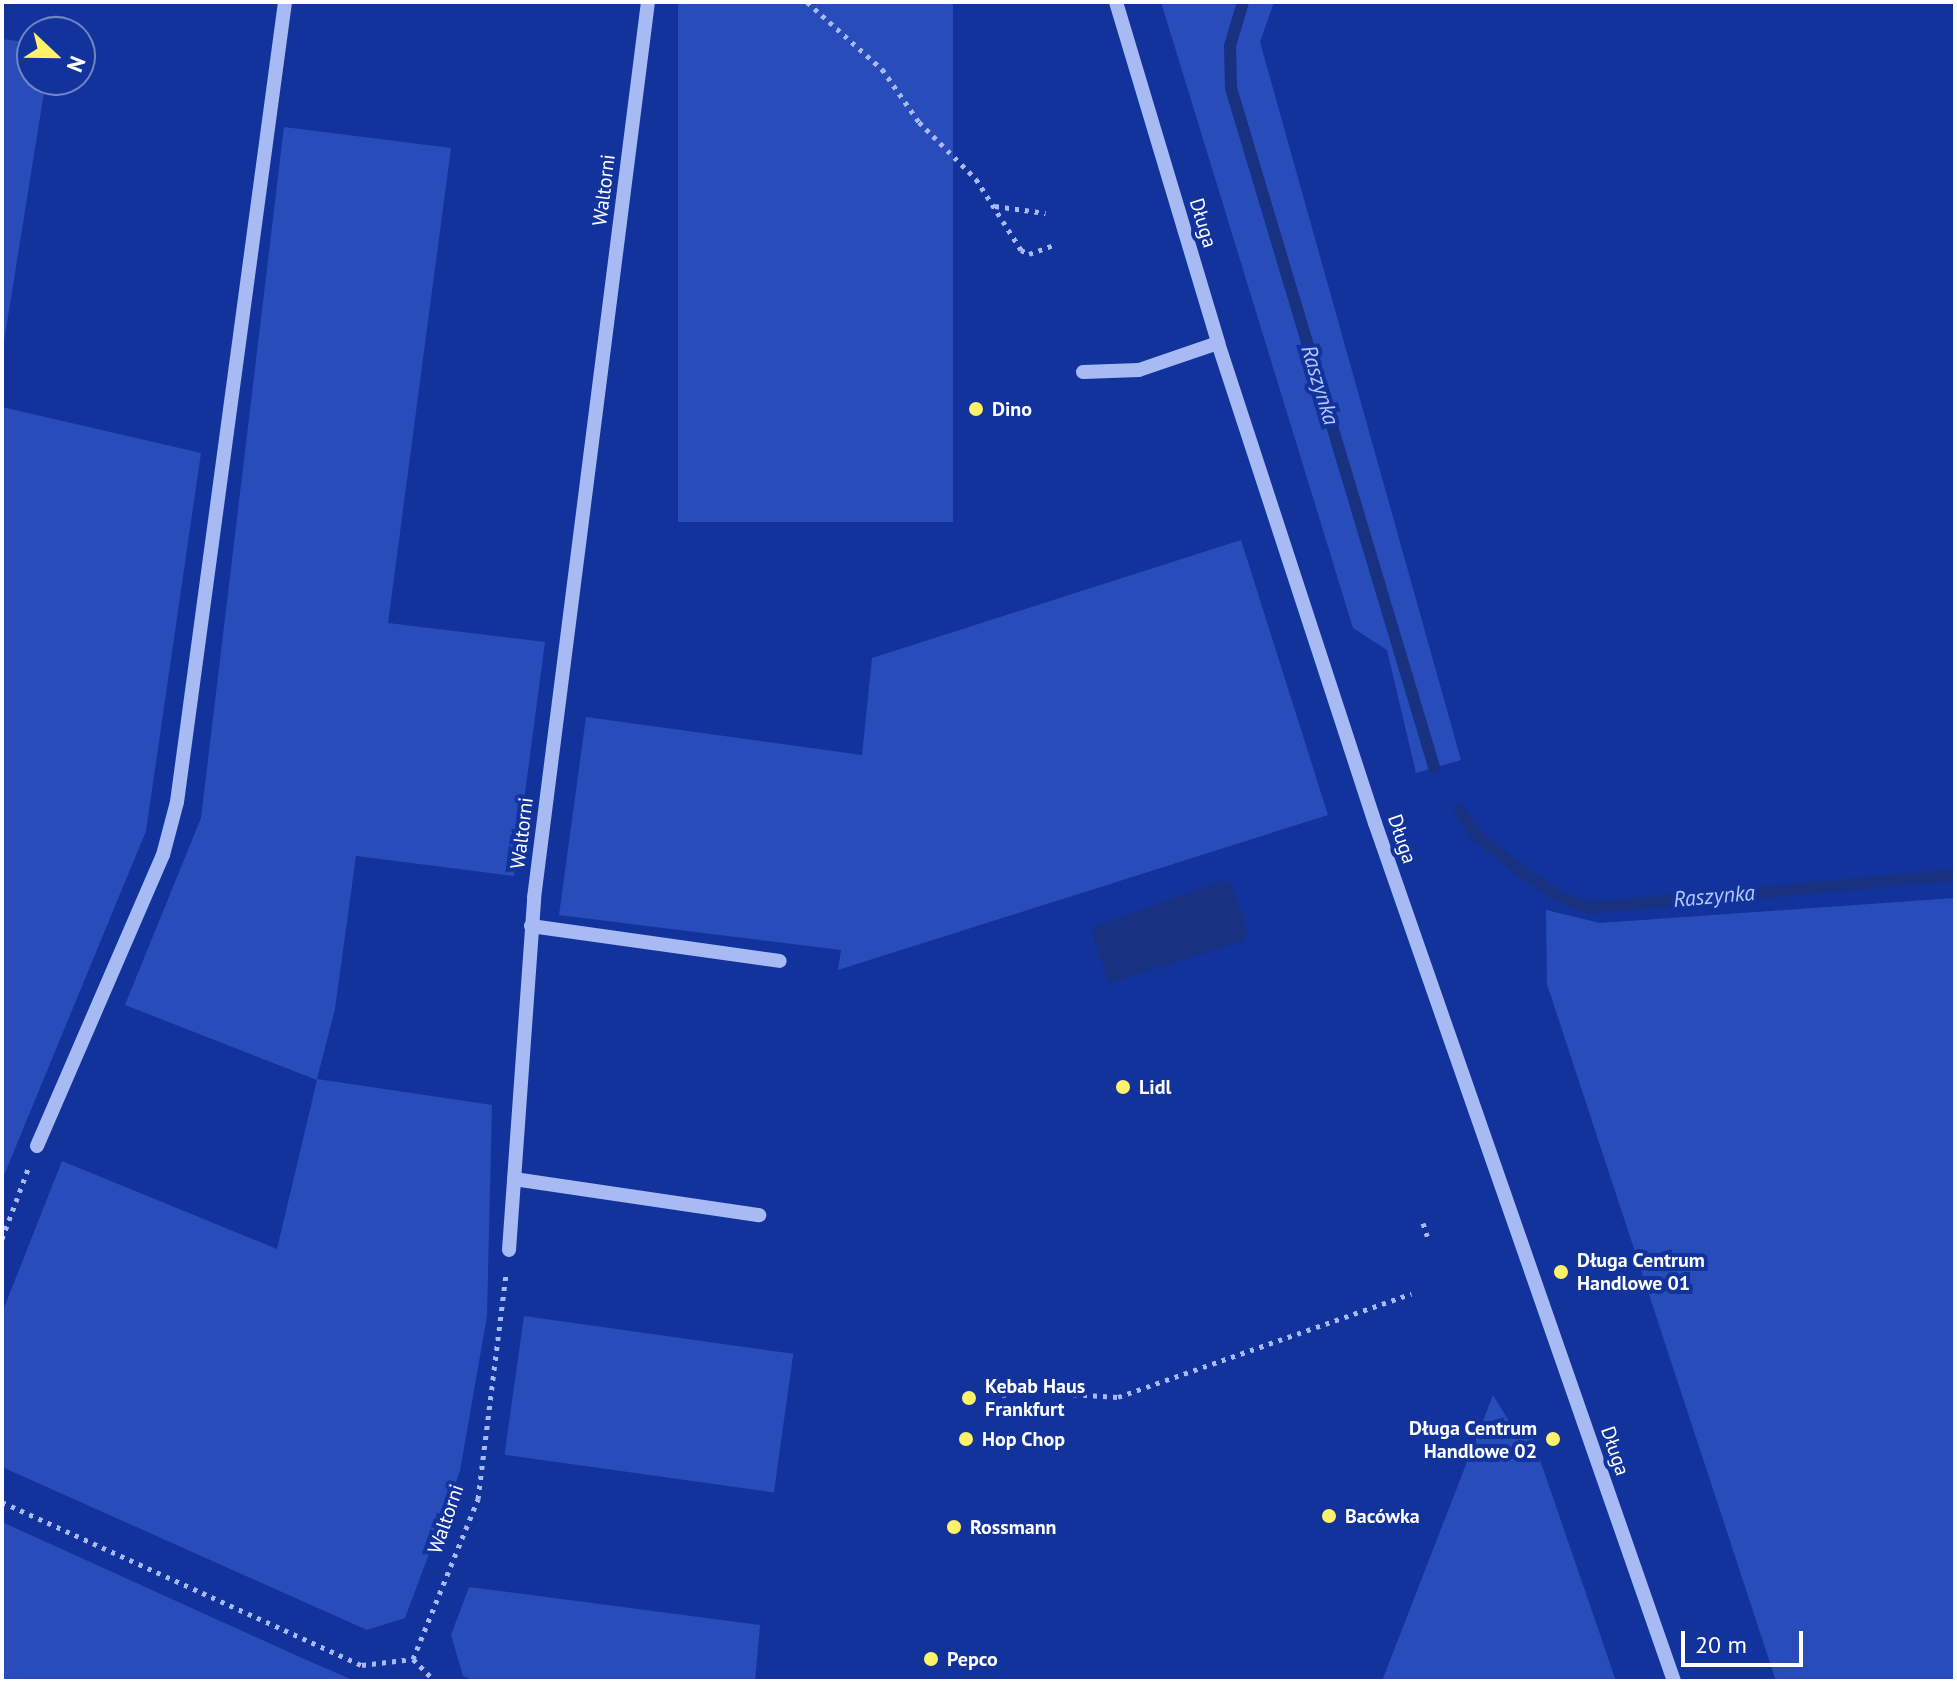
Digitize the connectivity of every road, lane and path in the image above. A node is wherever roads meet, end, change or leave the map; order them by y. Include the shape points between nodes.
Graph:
1 (285, 2) edge
2 (648, 2) edge
3 (807, 2) edge
4 (1116, 2) edge
5 (995, 205) junction
6 (1046, 213) dead end
7 (1054, 245) dead end
8 (1218, 343) junction
9 (1083, 372) dead end
10 (531, 926) junction
11 (780, 961) dead end
12 (37, 1146) joint
13 (514, 1179) junction
14 (759, 1215) dead end
15 (1423, 1223) dead end
16 (1428, 1238) dead end
17 (2, 1239) edge
18 (509, 1250) joint
19 (1411, 1294) dead end
20 (1002, 1395) dead end
21 (2, 1502) edge
22 (413, 1659) junction
23 (435, 1681) edge
24 (1674, 1681) edge

1 - 12 street via 177,802 163,855
2 - 10 street, Waltorni
3 - 5 path via 882,69 919,122 963,163
4 - 8 street, Długa
5 - 6 path
5 - 7 path via 1021,250 1029,254
8 - 9 street via 1139,370
8 - 24 street, Długa via 1375,823
10 - 11 street
10 - 13 street, Waltorni
12 - 17 path
13 - 14 street
13 - 18 street, Waltorni
15 - 16 path
18 - 22 path, Waltorni via 478,1499
19 - 20 path via 1118,1397 1023,1391
21 - 22 path via 362,1665
22 - 23 path

